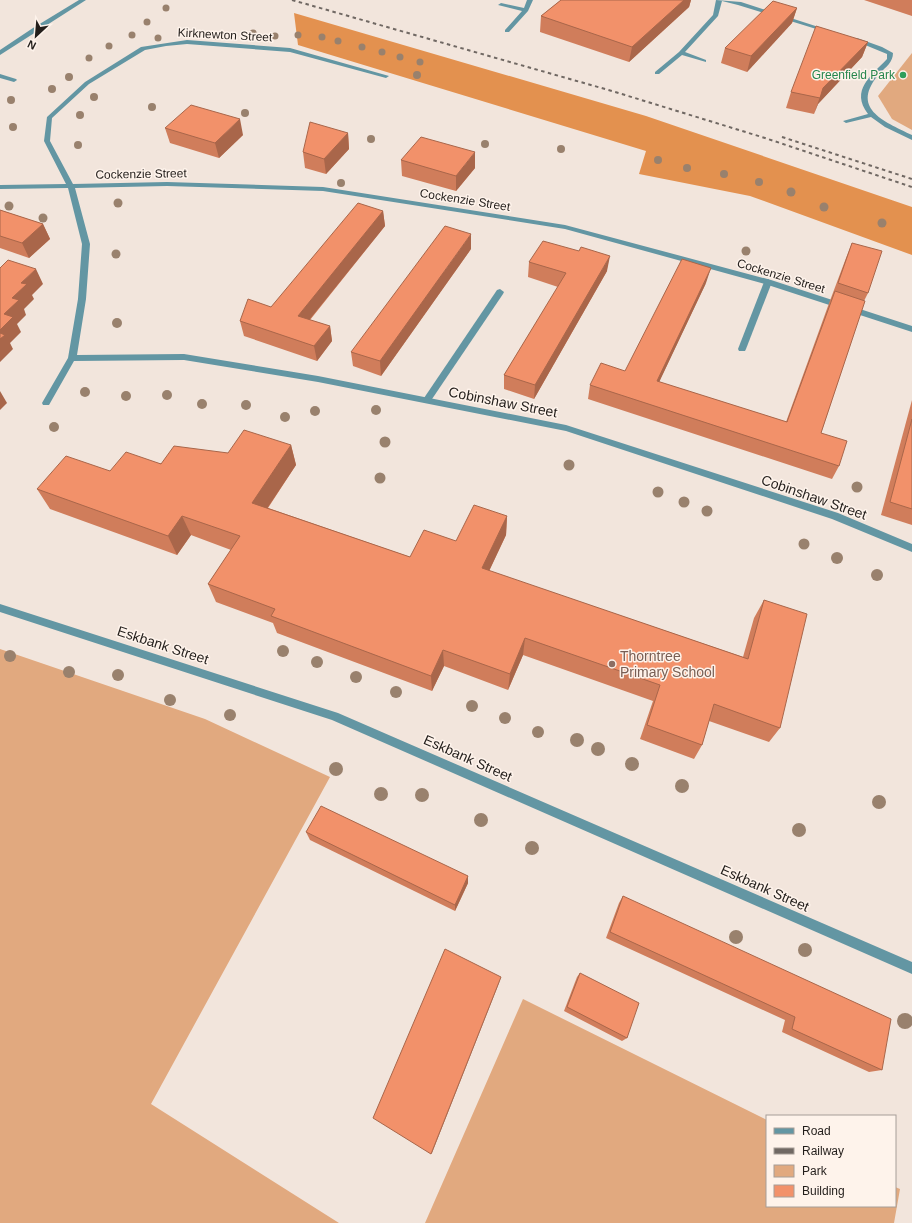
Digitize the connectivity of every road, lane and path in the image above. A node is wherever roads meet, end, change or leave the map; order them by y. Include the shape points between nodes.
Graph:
1 (83, 0) edge
2 (530, 0) edge
3 (719, 0) edge
4 (723, 0) edge
5 (502, 5) dead end
6 (526, 10) junction
7 (507, 31) dead end
8 (834, 32) edge
9 (847, 37) edge
10 (0, 53) edge
11 (681, 53) junction
12 (704, 61) dead end
13 (657, 73) dead end
14 (0, 76) edge
15 (386, 76) dead end
16 (14, 80) dead end
17 (871, 115) junction
18 (846, 121) dead end
19 (912, 138) edge
20 (0, 187) edge
21 (71, 187) junction
22 (768, 282) junction
23 (500, 292) dead end
24 (912, 329) edge
25 (742, 349) dead end
26 (72, 358) junction
27 (427, 400) junction
28 (46, 403) dead end
29 (912, 548) edge
30 (0, 608) edge
31 (912, 968) edge

1 - 10 street
2 - 6 street
3 - 11 street via 716,15
4 - 8 street
5 - 6 street
6 - 7 street
9 - 17 street via 890,53 890,59 864,91 864,105
11 - 12 street
11 - 13 street
14 - 16 street
15 - 21 street, Kirknewton Street via 290,50 188,42 143,48 87,83 50,118 47,141
17 - 18 street
17 - 19 street
20 - 21 street, Cockenzie Street
21 - 22 street, Cockenzie Street via 167,184 323,189 565,227
21 - 26 street, Kirknewton Street via 86,244 82,298
22 - 24 street, Cockenzie Street
22 - 25 street
23 - 27 street
26 - 27 street, Cobinshaw Street via 184,357
26 - 28 street, Kirknewton Street
27 - 29 street, Cobinshaw Street via 566,428 835,516
30 - 31 street, Eskbank Street via 334,716

